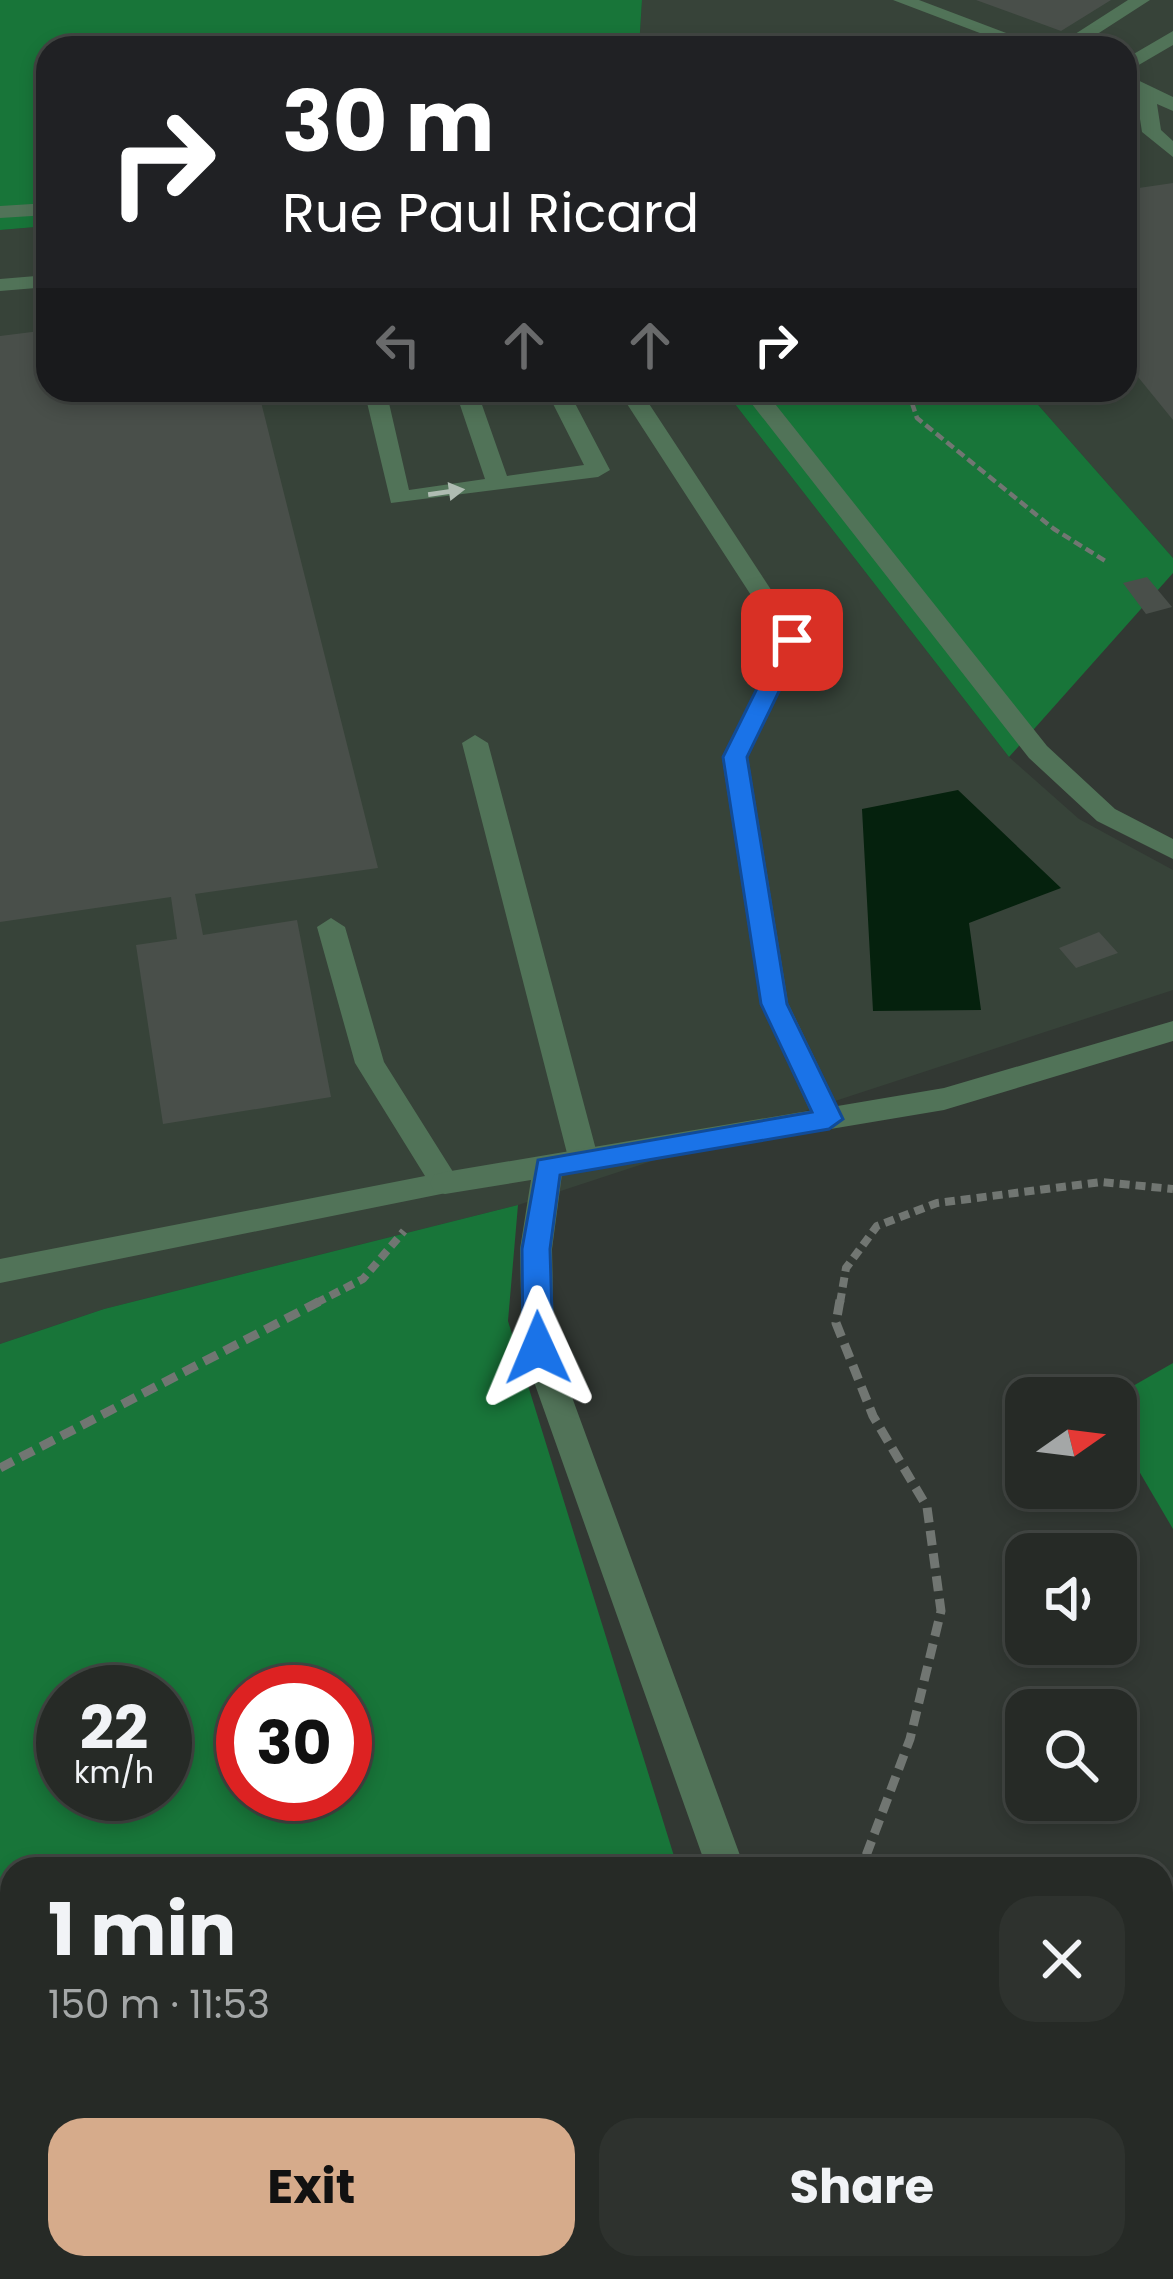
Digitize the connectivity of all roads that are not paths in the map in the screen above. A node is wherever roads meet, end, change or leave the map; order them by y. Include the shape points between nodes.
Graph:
1 (902, 0) edge
2 (1151, 1) edge
3 (1003, 36) edge
4 (1081, 36) dead end
5 (1173, 37) edge
6 (1137, 60) edge
7 (1137, 87) edge
8 (1145, 91) junction
9 (1173, 105) edge
10 (1173, 151) edge
11 (36, 210) edge
12 (0, 212) edge
13 (36, 281) edge
14 (0, 285) edge
15 (378, 402) edge
16 (470, 402) edge
17 (563, 402) edge
18 (637, 402) edge
19 (761, 402) edge
20 (498, 484) junction
21 (475, 743) dead end
22 (1173, 850) edge
23 (331, 927) dead end
24 (1173, 1031) edge
25 (829, 1119) junction
26 (584, 1161) junction
27 (548, 1167) junction
28 (446, 1184) junction
29 (0, 1271) edge
30 (722, 1857) edge

1 - 3 street
2 - 4 street
5 - 6 street
7 - 8 street
8 - 9 street
8 - 10 street via 1152,132
11 - 12 street
13 - 14 street
15 -> 20 street via 399,498
16 - 20 street
17 - 20 street via 598,470
18 - 25 street via 792,640 735,757 774,1004
19 - 22 street via 1038,752 1106,815
21 - 26 street
23 - 28 street via 370,1063
24 - 25 street via 944,1099
25 - 26 street
26 - 27 street
27 - 28 street
27 - 30 street via 536,1249 538,1348
28 - 29 street

